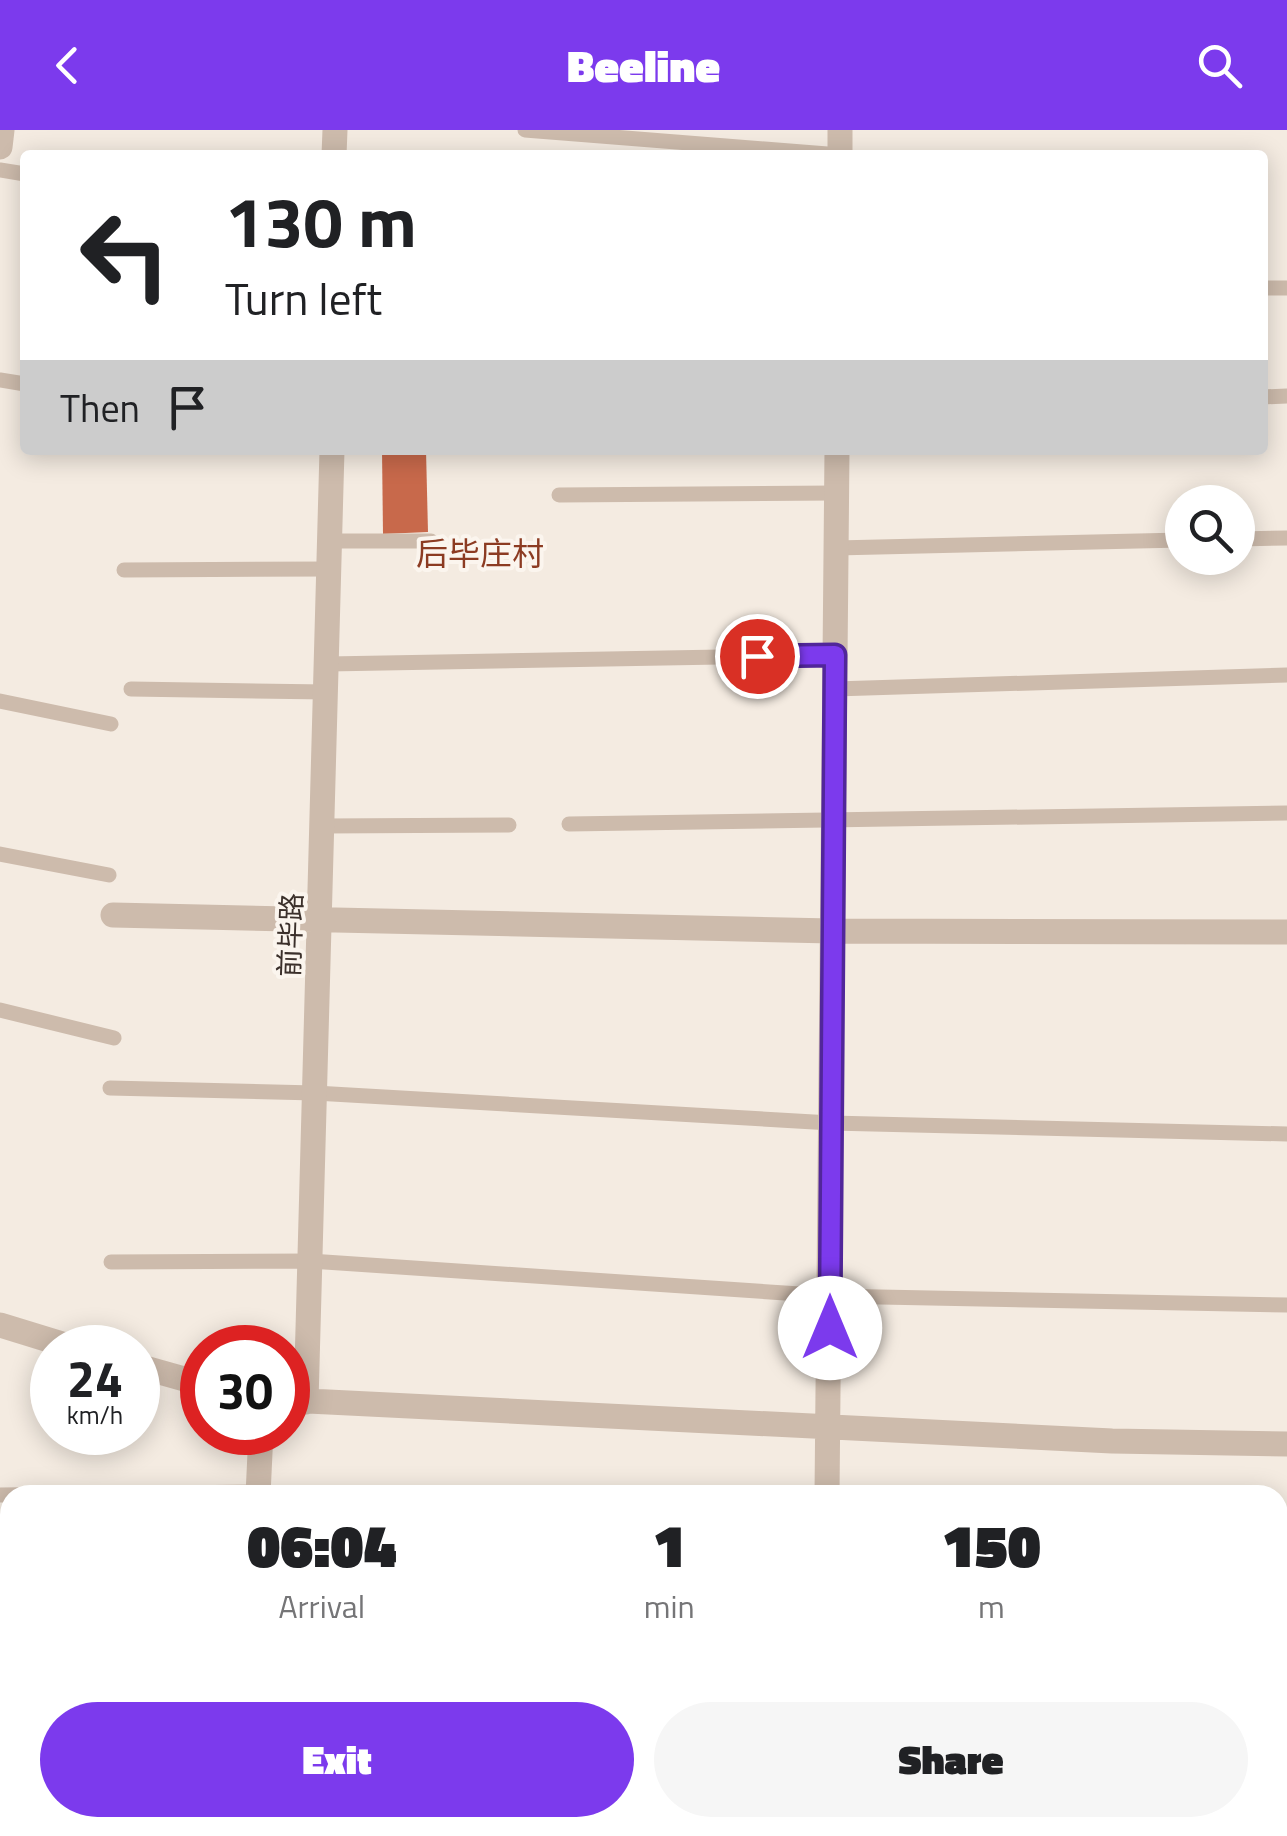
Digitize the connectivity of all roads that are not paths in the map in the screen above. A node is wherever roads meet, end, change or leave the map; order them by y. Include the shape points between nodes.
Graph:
1 (2, 130) edge
2 (525, 130) edge
3 (0, 147) edge
4 (777, 150) edge
5 (332, 455) edge
6 (837, 455) edge
7 (836, 493) junction
8 (558, 495) dead end
9 (1287, 538) edge
10 (1255, 539) edge
11 (1165, 540) edge
12 (431, 541) dead end
13 (332, 542) junction
14 (836, 548) junction
15 (331, 569) junction
16 (124, 570) dead end
17 (835, 655) junction
18 (328, 664) junction
19 (1287, 675) edge
20 (834, 688) junction
21 (131, 690) dead end
22 (328, 692) junction
23 (0, 701) edge
24 (111, 724) dead end
25 (1287, 812) edge
26 (834, 820) junction
27 (570, 824) dead end
28 (508, 825) dead end
29 (324, 826) junction
30 (0, 854) edge
31 (109, 875) dead end
32 (113, 915) dead end
33 (321, 923) junction
34 (832, 932) junction
35 (1287, 932) edge
36 (0, 1010) edge
37 (114, 1038) dead end
38 (110, 1088) dead end
39 (315, 1093) junction
40 (831, 1123) junction
41 (1287, 1134) edge
42 (310, 1261) junction
43 (111, 1262) dead end
44 (830, 1296) junction
45 (1287, 1304) edge
46 (0, 1325) edge
47 (304, 1325) edge
48 (30, 1334) edge
49 (310, 1402) edge
50 (829, 1426) junction
51 (1287, 1444) edge
52 (260, 1455) edge
53 (258, 1485) edge
54 (826, 1485) edge

1 - 3 street
2 - 4 lane
5 - 13 street, 前毕路
6 - 7 street
7 - 8 lane
7 - 14 street
9 - 10 lane
11 - 14 lane
12 - 13 lane
13 - 15 street, 前毕路
14 - 17 street
15 - 16 lane
15 - 18 street, 前毕路
17 - 18 lane
17 - 20 street
18 - 22 street, 前毕路
19 - 20 lane
20 - 26 street
21 - 22 lane
22 - 29 street, 前毕路
23 - 24 lane
25 - 26 lane
26 - 27 lane
26 - 34 street
28 - 29 lane
29 - 33 street, 前毕路
30 - 31 lane
32 - 33 street
33 - 34 street
33 - 39 street, 前毕路
34 - 35 street
34 - 40 street
36 - 37 lane
38 - 39 lane
39 - 40 lane
39 - 42 street, 前毕路
40 - 41 lane
40 - 44 street
42 - 43 lane
42 - 44 lane
42 - 47 street, 前毕路
44 - 45 lane
44 - 50 street
46 - 48 street
49 - 50 street
50 - 51 street
50 - 54 street
52 - 53 street

